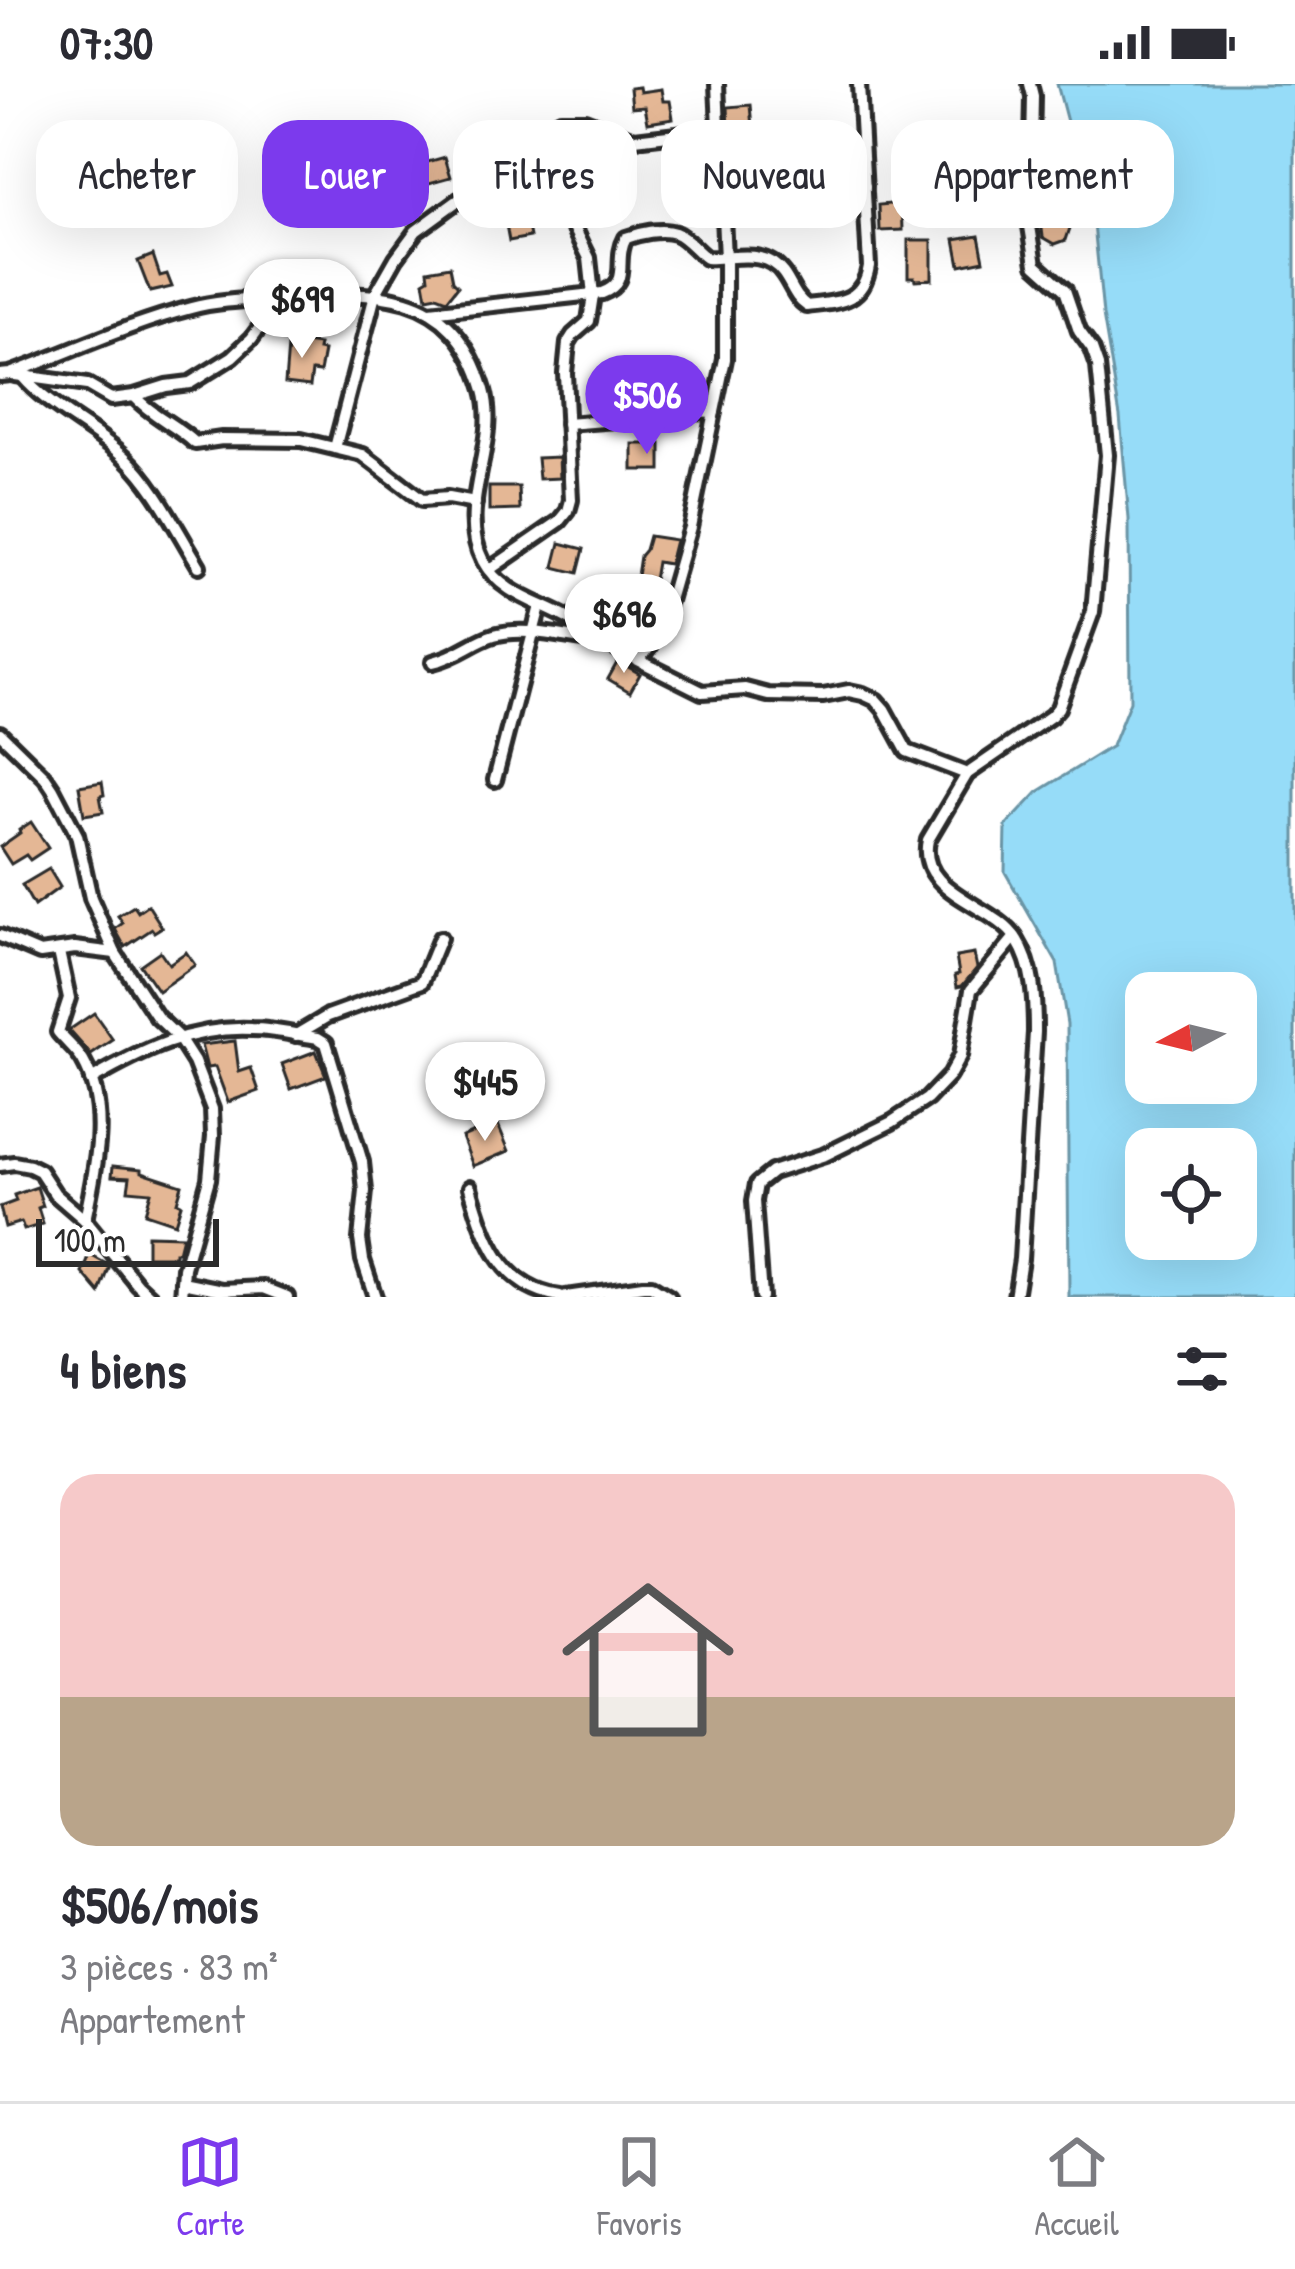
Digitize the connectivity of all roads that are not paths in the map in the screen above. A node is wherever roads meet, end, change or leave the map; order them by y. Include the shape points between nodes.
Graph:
1 (717, 84) edge
2 (859, 84) edge
3 (1030, 84) edge
4 (718, 120) edge
5 (861, 120) edge
6 (453, 204) edge
7 (867, 226) edge
8 (574, 228) edge
9 (724, 228) edge
10 (725, 259) junction
11 (375, 295) junction
12 (593, 295) junction
13 (265, 299) junction
14 (430, 312) junction
15 (11, 375) edge
16 (134, 397) junction
17 (713, 412) junction
18 (567, 424) junction
19 (335, 448) junction
20 (476, 503) junction
21 (199, 566) dead end
22 (489, 570) junction
23 (540, 606) junction
24 (533, 634) junction
25 (602, 641) junction
26 (636, 659) junction
27 (433, 662) dead end
28 (0, 733) edge
29 (967, 774) junction
30 (495, 780) dead end
31 (0, 936) edge
32 (1015, 937) junction
33 (440, 938) dead end
34 (59, 952) junction
35 (116, 952) junction
36 (296, 1035) junction
37 (178, 1037) junction
38 (91, 1080) junction
39 (0, 1166) edge
40 (470, 1187) dead end
41 (85, 1220) junction
42 (182, 1282) junction
43 (152, 1297) edge
44 (182, 1297) edge
45 (287, 1297) edge
46 (375, 1297) edge
47 (563, 1297) edge
48 (669, 1297) edge
49 (761, 1297) edge
50 (1015, 1297) edge

1 - 4 street
2 - 5 street
3 - 29 street via 1036,263 1065,290 1102,380 1100,554 1090,626 1058,708
6 - 11 street via 416,231
7 - 10 street via 865,283 850,298 807,306 767,259
8 - 12 street via 589,258
9 - 10 street
10 - 12 street via 706,258 675,233 631,235 622,244 618,284
10 - 17 street via 725,359
11 - 13 street
11 - 14 street
11 - 19 street
12 - 14 street
12 - 18 street via 589,322 568,343
13 - 15 street via 190,308
13 - 16 street via 266,320 232,357 190,383
14 - 20 street via 460,342 487,402
15 - 16 street via 87,385 111,399
15 - 21 street via 123,454
16 - 19 street via 196,443 288,440
17 - 18 street
17 - 26 street via 660,632
18 - 22 street via 568,511
19 - 20 street via 363,455 422,500
20 - 22 street via 476,543
22 - 23 street
23 - 24 street
23 - 25 street
24 - 25 street
24 - 27 street via 490,636
24 - 30 street
25 - 26 street
26 - 29 street via 708,693 863,694 884,710 907,751
28 - 35 street via 45,777 71,821 95,911
29 - 32 street via 928,840 926,858 956,896
31 - 34 street
32 - 49 street via 971,990 960,1056 927,1099 758,1184
32 - 50 street via 1028,960 1035,1032
33 - 36 street via 422,982
34 - 35 street
34 - 38 street via 69,998 58,1032
35 - 37 street
36 - 37 street via 252,1029
36 - 46 street via 326,1042 332,1058 362,1162 360,1239
37 - 38 street
37 - 42 street via 199,1070 213,1117 209,1179
38 - 41 street via 100,1138
39 - 41 street via 40,1171
40 - 47 street via 502,1265 532,1290
41 - 43 street
42 - 44 street
42 - 45 street
47 - 48 street via 643,1286

